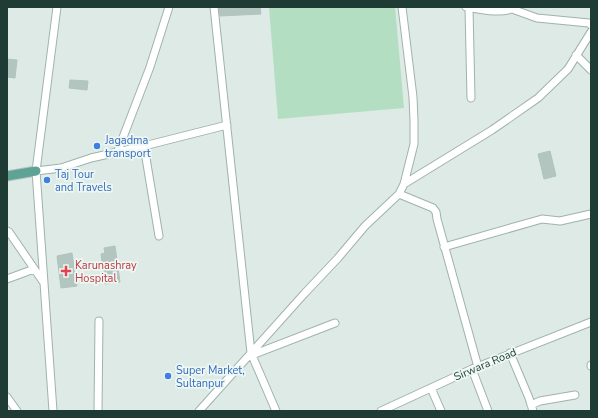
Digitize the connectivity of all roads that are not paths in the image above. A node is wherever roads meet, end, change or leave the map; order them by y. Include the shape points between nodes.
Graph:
1 (57, 7) edge
2 (169, 7) edge
3 (214, 7) edge
4 (402, 7) edge
5 (465, 7) edge
6 (469, 8) edge
7 (514, 8) edge
8 (591, 25) edge
9 (591, 32) edge
10 (576, 55) junction
11 (591, 70) edge
12 (471, 98) dead end
13 (227, 125) junction
14 (144, 146) junction
15 (117, 153) junction
16 (36, 171) junction
17 (7, 176) edge
18 (404, 184) junction
19 (400, 194) junction
20 (591, 214) edge
21 (7, 231) edge
22 (159, 236) dead end
23 (444, 247) junction
24 (34, 269) junction
25 (7, 279) edge
26 (44, 283) junction
27 (99, 321) dead end
28 (591, 322) edge
29 (335, 323) dead end
30 (510, 353) junction
31 (252, 354) junction
32 (475, 368) junction
33 (431, 388) junction
34 (576, 395) dead end
35 (7, 397) edge
36 (532, 408) edge
37 (17, 411) edge
38 (53, 411) edge
39 (98, 411) edge
40 (199, 411) edge
41 (276, 411) edge
42 (381, 411) edge
43 (441, 411) edge
44 (488, 411) edge

1 - 16 street
2 - 15 street via 150,67
3 - 13 street
4 - 18 street via 414,121 414,144
5 - 6 street
6 - 7 street via 501,11
6 - 12 street
7 - 8 street via 537,18
9 - 10 street
10 - 11 street
10 - 18 street via 568,69 538,98 492,130
13 - 14 street
13 - 31 street
14 - 15 street
14 - 22 street
15 - 16 street via 60,168
16 - 17 main road
16 - 26 street
18 - 19 street
19 - 23 street via 436,212
19 - 31 street via 365,226
20 - 23 street via 560,221 542,219
21 - 24 street
23 - 32 street
24 - 25 street
24 - 26 street
26 - 38 street
27 - 39 street
28 - 30 street, Sirwara Road
29 - 31 street
30 - 32 street, Sirwara Road
30 - 36 street
31 - 40 street
31 - 41 street
32 - 33 street, Sirwara Road
32 - 44 street
33 - 42 street, Sirwara Road
33 - 43 street
34 - 36 street via 540,401
35 - 37 street

